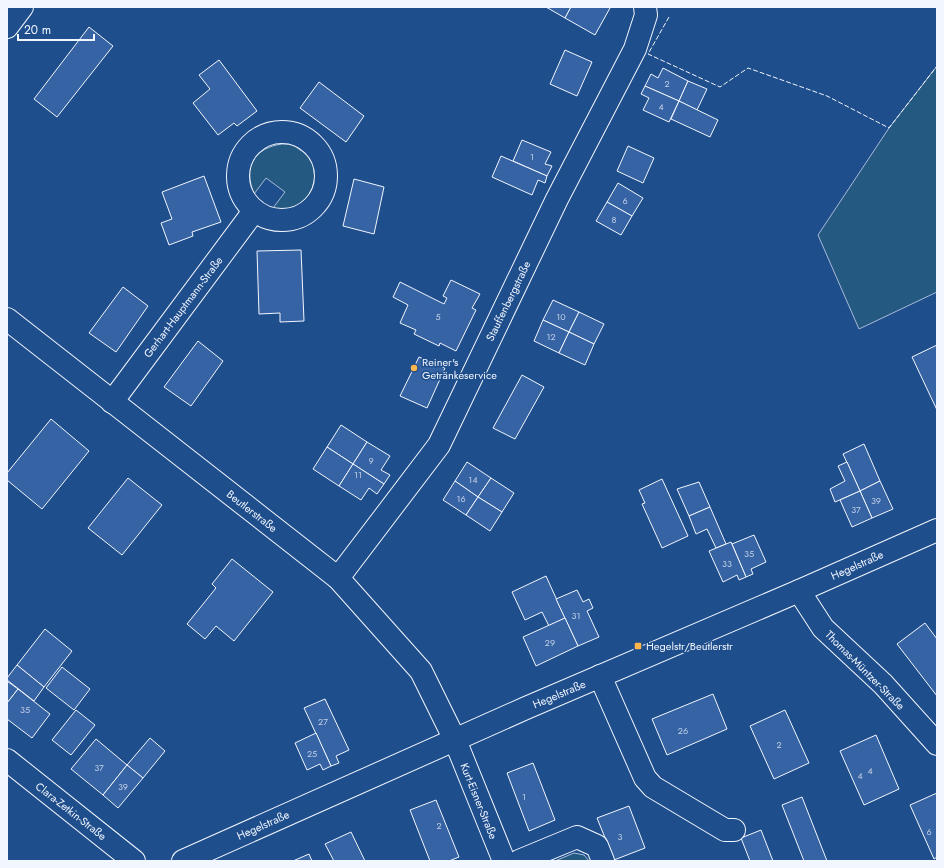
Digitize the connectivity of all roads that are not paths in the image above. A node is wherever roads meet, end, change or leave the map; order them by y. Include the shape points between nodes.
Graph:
1 (22, 7) edge
2 (645, 7) edge
3 (7, 27) edge
4 (254, 211) dead end
5 (7, 319) edge
6 (112, 402) junction
7 (937, 530) edge
8 (338, 578) junction
9 (799, 591) junction
10 (600, 676) junction
11 (455, 740) junction
12 (937, 744) edge
13 (7, 760) edge
14 (734, 830) dead end
15 (134, 861) edge
16 (183, 861) edge
17 (504, 861) edge
18 (519, 861) edge
19 (603, 861) edge

1 - 3 street
2 - 8 street, Stauffenbergstraße via 646,16 635,49 557,199 439,445
4 - 6 street, Gerhart-Hauptmann-Straße
5 - 6 street, Beutlerstraße
6 - 8 street, Beutlerstraße
7 - 9 street, Hegelstraße
8 - 11 street, Beutlerstraße via 421,671
9 - 10 street, Hegelstraße
9 - 12 street, Thomas-Müntzer-Straße via 823,628 883,684
10 - 11 street, Hegelstraße
10 - 14 street via 645,778 653,787 725,830
11 - 16 street, Hegelstraße
11 - 17 street, Kurt-Eisner-Straße
13 - 15 street, Clara-Zetkin-Straße
18 - 19 street via 577,837 597,846

